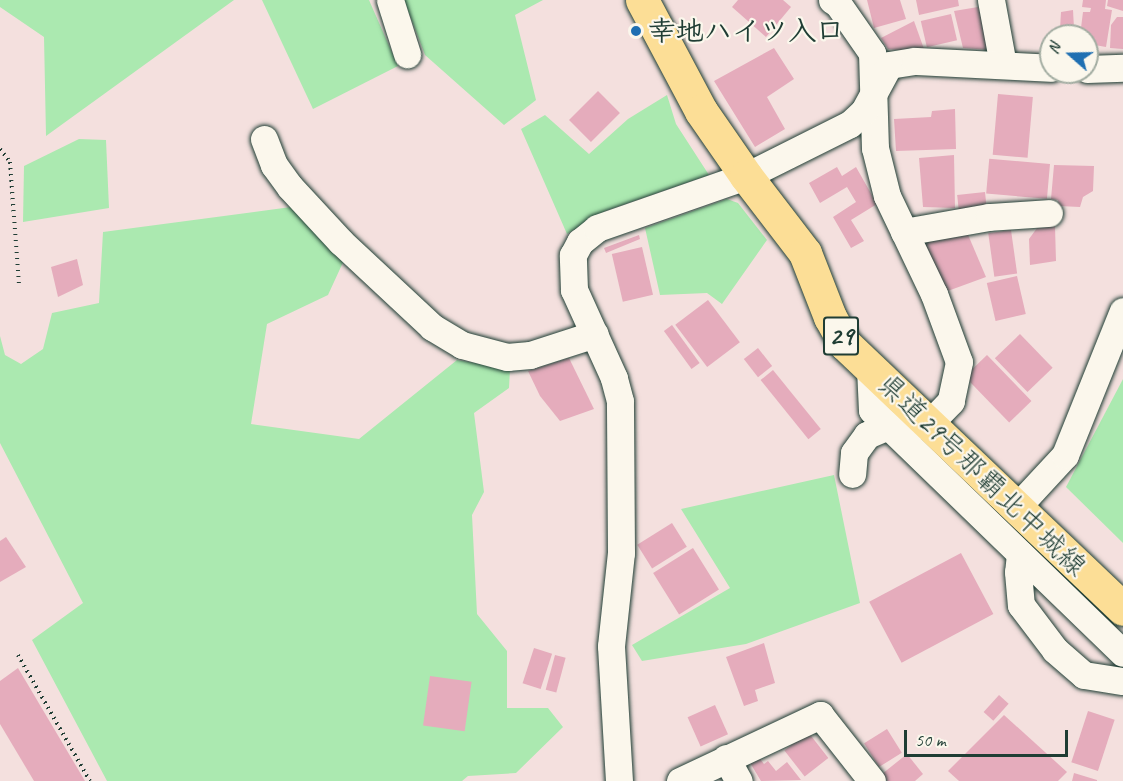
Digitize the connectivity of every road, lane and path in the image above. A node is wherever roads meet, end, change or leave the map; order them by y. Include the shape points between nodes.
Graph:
1 (390, 0) edge
2 (642, 0) edge
3 (991, 0) edge
4 (836, 1) edge
5 (407, 54) dead end
6 (1003, 65) junction
7 (1039, 67) edge
8 (1123, 68) edge
9 (1099, 69) edge
10 (873, 94) junction
11 (264, 139) dead end
12 (0, 149) edge
13 (746, 176) junction
14 (1049, 213) dead end
15 (904, 232) junction
16 (19, 286) dead end
17 (1123, 311) edge
18 (595, 334) junction
19 (870, 368) junction
20 (928, 424) junction
21 (888, 426) junction
22 (852, 474) dead end
23 (1016, 508) junction
24 (1020, 554) junction
25 (1123, 609) edge
26 (1123, 653) edge
27 (18, 656) dead end
28 (1123, 681) edge
29 (733, 770) edge
30 (90, 781) edge
31 (620, 781) edge
32 (680, 781) edge
33 (872, 781) edge

1 - 5 street
2 - 13 main road, 県道29号那覇北中城線 / 29 via 701,111
3 - 6 street
4 - 10 street via 872,53
6 - 7 street
6 - 10 street via 915,61 889,65
8 - 9 street
10 - 13 street via 864,111 850,124
10 - 15 street via 875,148 887,196
11 - 18 street via 274,165 290,187 340,242 432,327 462,345 507,357 530,355
12 - 16 path via 10,162
13 - 18 street via 597,228 580,242 573,255 574,290
13 - 19 main road, 県道29号那覇北中城線 / 29 via 805,253 845,344
14 - 15 street via 989,217
15 - 20 street via 934,294 959,362 951,401
17 - 23 street via 1065,455
18 - 31 street via 620,401 621,553 611,646
19 - 20 main road, 県道29号那覇北中城線 / 29
19 - 21 street via 872,410
20 - 21 street
20 - 23 main road, 県道29号那覇北中城線 / 29
21 - 22 street via 867,435 854,453
21 - 24 street
23 - 25 main road, 県道29号那覇北中城線 / 29
24 - 26 street
24 - 28 street via 1021,605 1055,650 1084,675
27 - 30 path
29 - 32 street
29 - 33 street via 820,715

